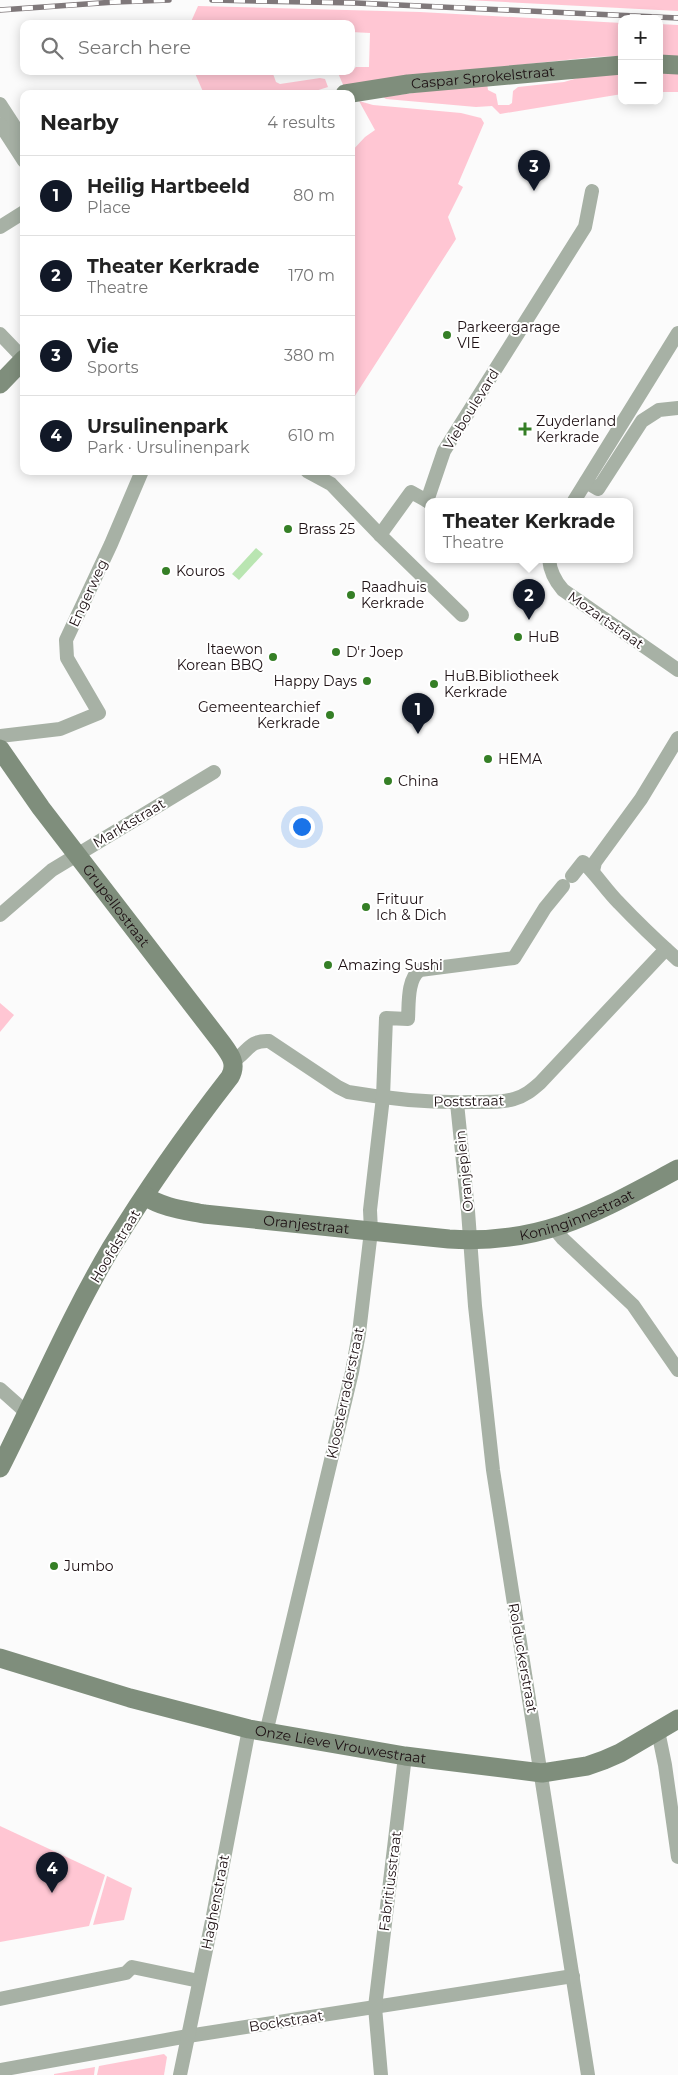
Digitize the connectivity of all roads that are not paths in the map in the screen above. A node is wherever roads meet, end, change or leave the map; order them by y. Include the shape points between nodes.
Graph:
1 (663, 64) edge
2 (678, 64) edge
3 (618, 65) edge
4 (355, 92) edge
5 (0, 104) edge
6 (0, 124) edge
7 (20, 135) edge
8 (20, 155) edge
9 (592, 191) dead end
10 (20, 214) edge
11 (0, 226) edge
12 (678, 333) edge
13 (0, 334) edge
14 (20, 355) edge
15 (20, 363) edge
16 (0, 384) edge
17 (678, 408) edge
18 (140, 475) edge
19 (314, 475) edge
20 (586, 482) junction
21 (429, 498) edge
22 (576, 498) edge
23 (425, 500) edge
24 (380, 535) junction
25 (549, 563) edge
26 (462, 615) dead end
27 (678, 670) edge
28 (0, 736) edge
29 (678, 738) edge
30 (0, 750) edge
31 (214, 772) dead end
32 (76, 854) junction
33 (588, 867) junction
34 (0, 915) edge
35 (666, 949) junction
36 (678, 960) edge
37 (233, 1061) junction
38 (383, 1097) junction
39 (457, 1102) junction
40 (678, 1169) edge
41 (145, 1196) junction
42 (554, 1228) junction
43 (371, 1231) junction
44 (470, 1240) junction
45 (678, 1370) edge
46 (0, 1389) edge
47 (27, 1413) junction
48 (0, 1468) edge
49 (0, 1658) edge
50 (678, 1719) edge
51 (257, 1731) junction
52 (658, 1731) junction
53 (405, 1756) junction
54 (542, 1773) junction
55 (678, 1857) edge
56 (572, 1976) junction
57 (199, 1981) junction
58 (0, 2000) edge
59 (374, 2007) junction
60 (188, 2036) junction
61 (0, 2070) edge
62 (180, 2075) edge
63 (381, 2075) edge
64 (588, 2075) edge

1 - 2 main road
3 - 4 main road, Caspar Sprokelstraat via 408,84
5 - 7 street
6 - 8 street
9 - 21 street, Vieboulevard via 585,227 444,451
10 - 11 street
12 - 20 street
13 - 14 street
15 - 16 main road
17 - 20 street via 659,410 642,421 598,489
18 - 28 street, Engerweg via 66,640 67,658 99,713 60,729
19 - 24 street via 331,484
20 - 22 street
23 - 24 street, Vieboulevard via 411,492
24 - 26 street
25 - 27 street, Mozartstraat via 557,584 563,590
29 - 33 street via 642,799
30 - 32 main road, Grupellostraat
31 - 32 street, Marktstraat
32 - 34 street, Marktstraat via 52,870
32 - 37 main road, Grupellostraat
33 - 35 street
33 - 38 street, Kloosterraderstraat via 568,881 545,908 514,958 420,970 413,976 408,1019 386,1018
35 - 36 street
35 - 39 street, Poststraat via 531,1091 506,1101
37 - 38 street, Poststraat via 254,1043 272,1042 343,1090
37 - 41 main road, Hoofdstraat via 230,1077
38 - 39 street, Poststraat
38 - 43 street, Kloosterraderstraat via 370,1210
39 - 44 street, Oranjeplein
40 - 42 main road, Koninginnestraat via 597,1212
41 - 43 main road, Oranjestraat via 178,1209 204,1214
41 - 47 main road, Hoofdstraat via 95,1278
42 - 44 main road, Koninginnestraat via 517,1237
42 - 45 street via 628,1300
43 - 44 main road, Oranjestraat
43 - 51 street, Kloosterraderstraat via 352,1372
44 - 54 street, Rolduckerstraat via 480,1356 500,1518
46 - 47 street
47 - 48 main road, Hoofdstraat
49 - 51 main road, Onze Lieve Vrouwestraat via 130,1698
50 - 52 main road, Onze Lieve Vrouwestraat
51 - 53 main road, Onze Lieve Vrouwestraat
51 - 57 street, Haghenstraat
52 - 54 main road, Onze Lieve Vrouwestraat via 620,1753 588,1766
52 - 55 street
53 - 54 main road, Onze Lieve Vrouwestraat
53 - 59 street, Fabritiusstraat
54 - 56 street, Rolduckerstraat
56 - 59 street, Bockstraat
56 - 64 street, Rolduckerstraat
57 - 58 street via 132,1967 126,1973
57 - 60 street, Haghenstraat
59 - 60 street, Bockstraat
59 - 63 street, Fabritiusstraat
60 - 61 street, Bockstraat
60 - 62 street, Haghenstraat

